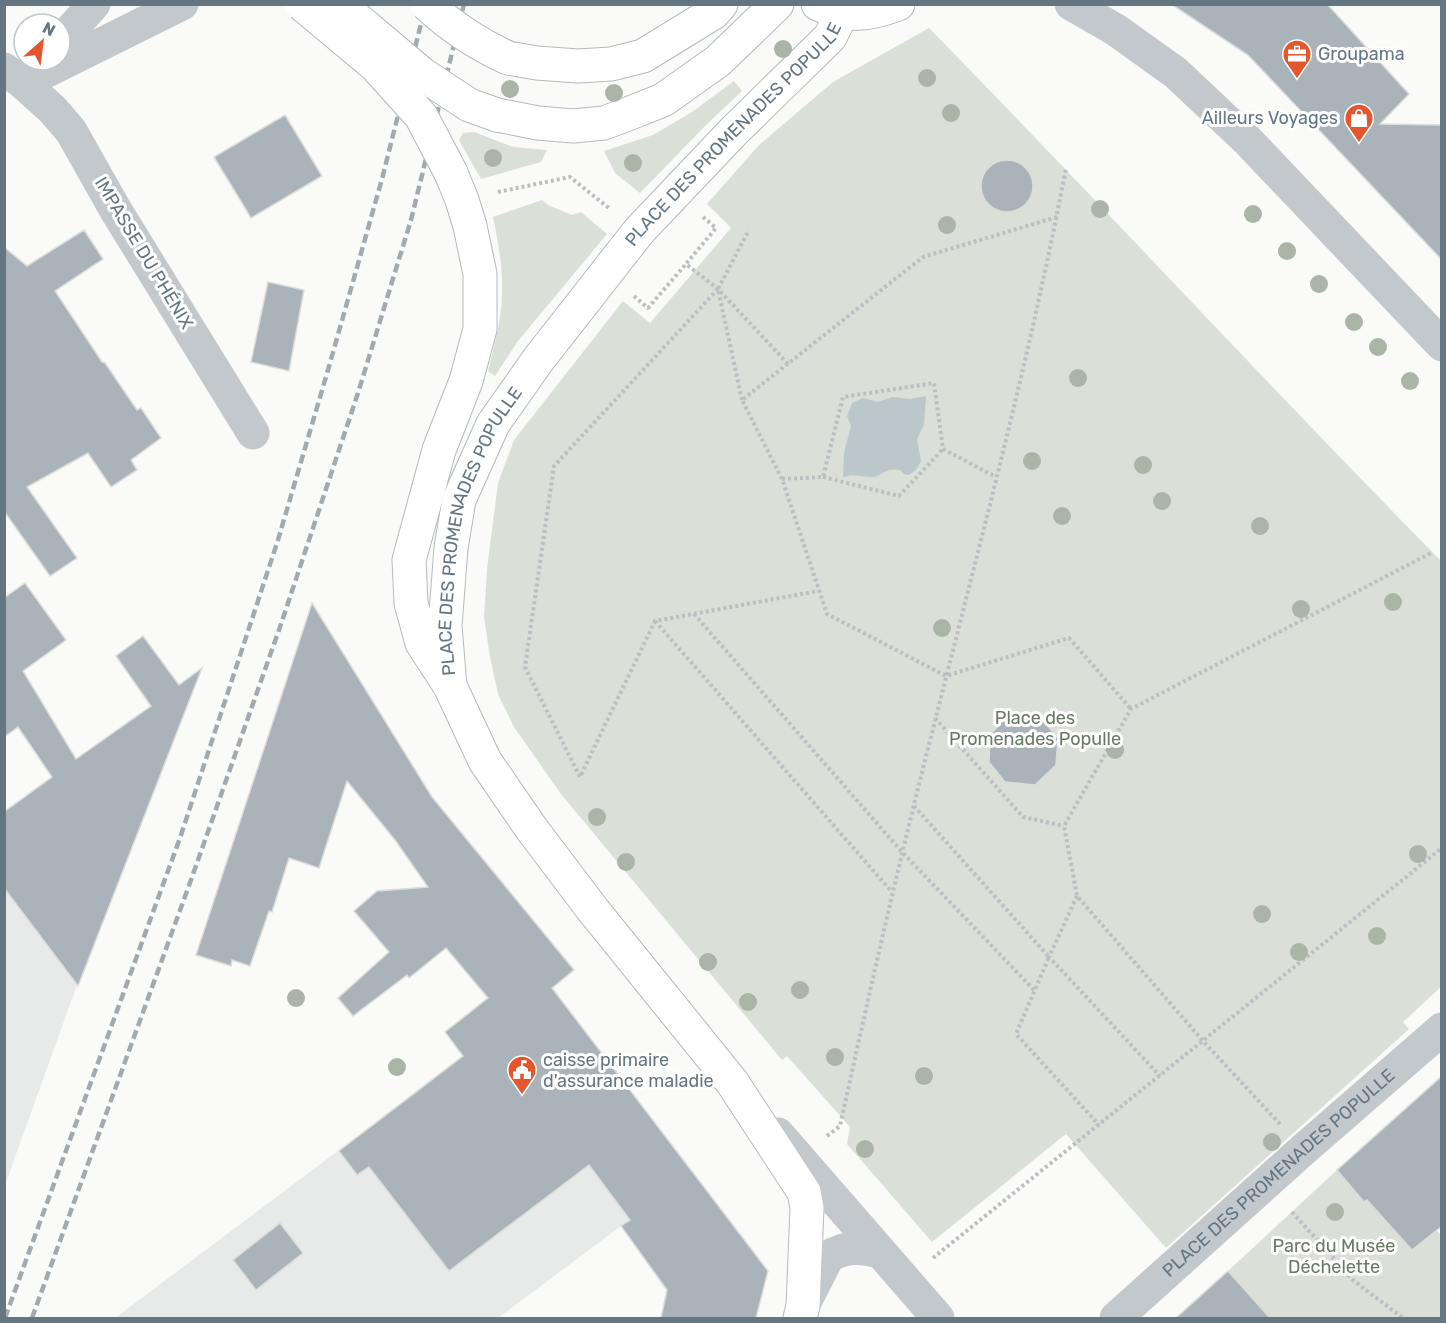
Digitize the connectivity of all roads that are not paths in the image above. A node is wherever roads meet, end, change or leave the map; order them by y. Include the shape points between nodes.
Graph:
1 (94, 4) edge
2 (182, 4) edge
3 (302, 4) edge
4 (339, 4) edge
5 (427, 4) edge
6 (721, 4) edge
7 (777, 4) edge
8 (898, 4) edge
9 (1071, 4) edge
10 (830, 9) edge
11 (72, 29) edge
12 (19, 78) edge
13 (1442, 345) edge
14 (253, 433) dead end
15 (450, 686) junction
16 (1439, 1036) edge
17 (732, 1083) junction
18 (880, 1252) junction
19 (802, 1312) edge
20 (938, 1318) edge
21 (1116, 1318) edge

1 - 11 street
2 - 12 street
3 - 15 main road, bridge via 375,65 421,116 457,187 480,274 480,329 466,381 439,450 409,560 411,603 422,643
4 - 7 main road, bridge via 422,74 469,105 496,115 573,126 604,123 663,100 718,61
5 - 6 main road, bridge via 442,19 508,58 579,66 643,56
8 - 10 main road via 871,14
9 - 13 street via 1176,73 1247,140
10 - 15 main road, PLACE DES PROMENADES POPULLE via 830,37 639,231 493,424 459,500 451,548 445,626
12 - 14 street, IMPASSE DU PHÉNIX via 71,131
15 - 17 main road, PLACE DES PROMENADES POPULLE via 485,761 531,828
16 - 21 street, PLACE DES PROMENADES POPULLE via 1304,1149
17 - 18 street
17 - 19 main road, PLACE DES PROMENADES POPULLE via 804,1192 807,1208
18 - 19 street via 850,1248 828,1257
18 - 20 street

